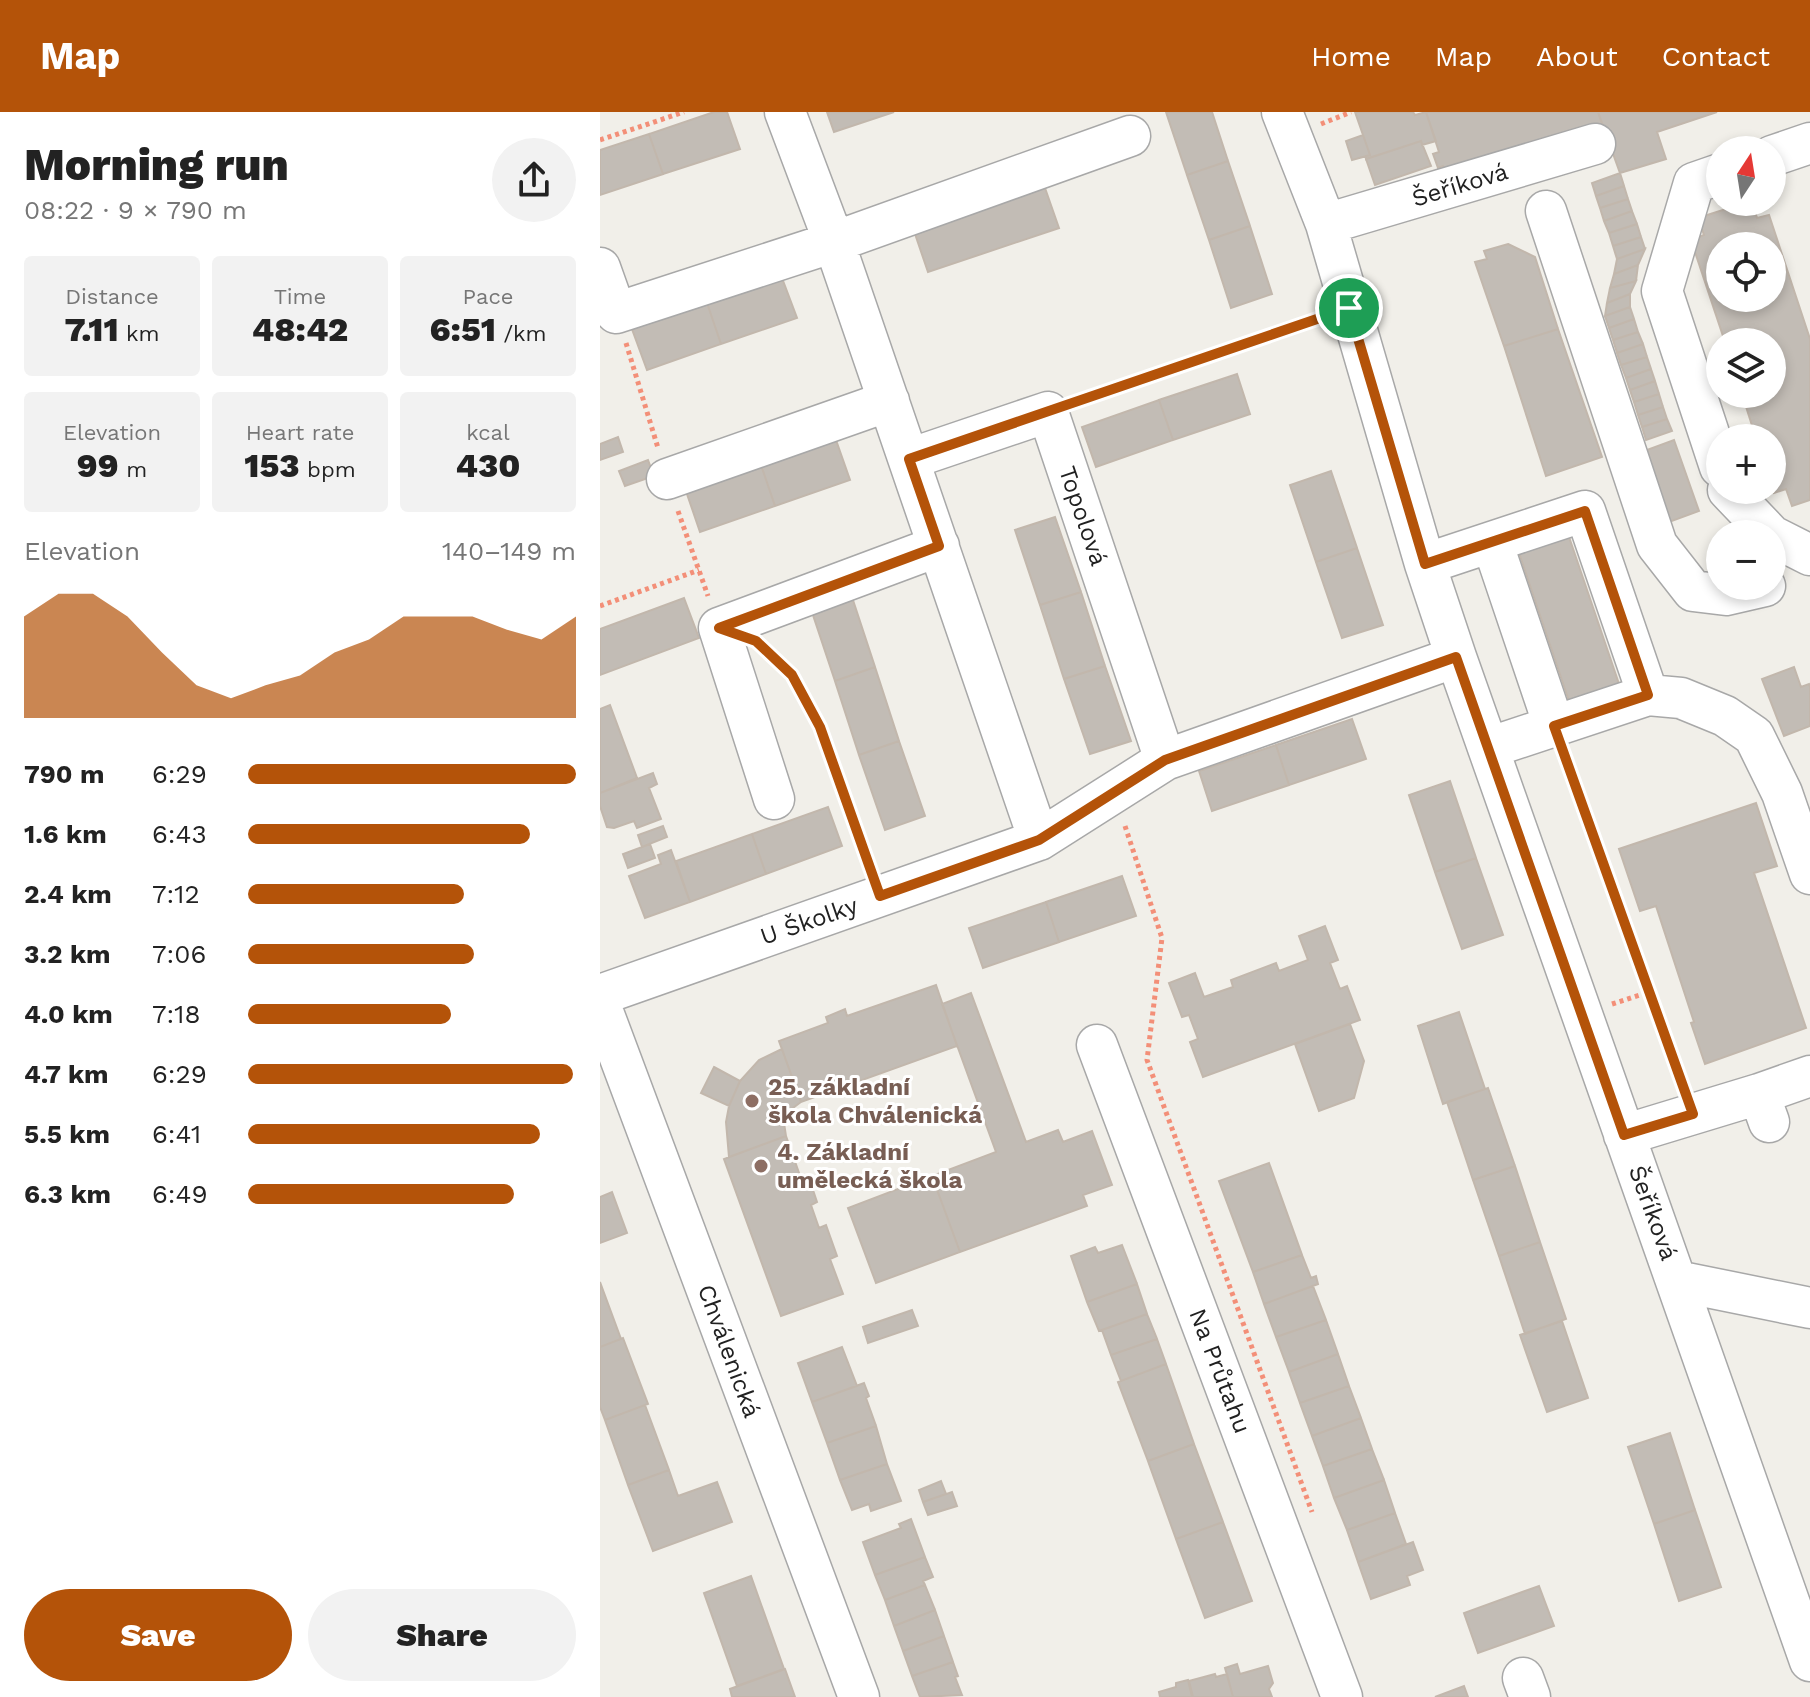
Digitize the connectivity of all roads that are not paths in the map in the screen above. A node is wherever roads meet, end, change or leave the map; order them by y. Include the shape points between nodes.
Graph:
1 (785, 112) edge
2 (1282, 112) edge
3 (1130, 136) dead end
4 (1810, 143) edge
5 (1595, 144) dead end
6 (1786, 151) edge
7 (1706, 179) edge
8 (1546, 211) dead end
9 (1326, 224) junction
10 (834, 242) junction
11 (600, 268) edge
12 (889, 401) junction
13 (1706, 425) edge
14 (909, 459) junction
15 (667, 479) dead end
16 (1741, 504) edge
17 (1757, 520) edge
18 (1492, 542) junction
19 (1786, 543) edge
20 (939, 546) junction
21 (1810, 555) edge
22 (1425, 564) junction
23 (1810, 575) edge
24 (1786, 581) edge
25 (1706, 593) edge
26 (1456, 657) junction
27 (1648, 695) junction
28 (1554, 726) junction
29 (1488, 748) junction
30 (1165, 760) junction
31 (774, 799) dead end
32 (1039, 840) junction
33 (1810, 874) edge
34 (600, 995) edge
35 (600, 1004) edge
36 (1097, 1045) dead end
37 (1810, 1076) edge
38 (1624, 1135) junction
39 (1677, 1281) junction
40 (1810, 1308) edge
41 (1810, 1661) edge
42 (859, 1697) edge
43 (1342, 1697) edge

1 - 10 street
2 - 9 street, Šeříková
3 - 10 street
4 - 6 street
5 - 9 street, Šeříková
7 - 13 street via 1694,183 1662,291
8 - 25 street via 1657,545 1693,591
9 - 22 street, Šeříková
10 - 11 street via 616,313
10 - 12 street
12 - 14 street
12 - 15 street
14 - 20 street
14 - 30 street, Topolová via 1048,412
16 - 17 street
18 - 22 street
18 - 27 street via 1585,511
18 - 28 street
19 - 21 street
20 - 31 street via 719,628
20 - 32 street
22 - 26 street, Šeříková
23 - 24 street
26 - 29 street, Šeříková
26 - 30 street, U Školky
27 - 28 street
27 - 33 street via 1681,698 1725,716 1754,736 1782,793
28 - 29 street
29 - 38 street, Šeříková
30 - 32 street, U Školky
32 - 34 street, U Školky
35 - 42 street, Chválenická
36 - 43 street, Na Průtahu
37 - 38 street via 1764,1108 1693,1114
38 - 39 street, Šeříková
39 - 40 street
39 - 41 street, Šeříková

